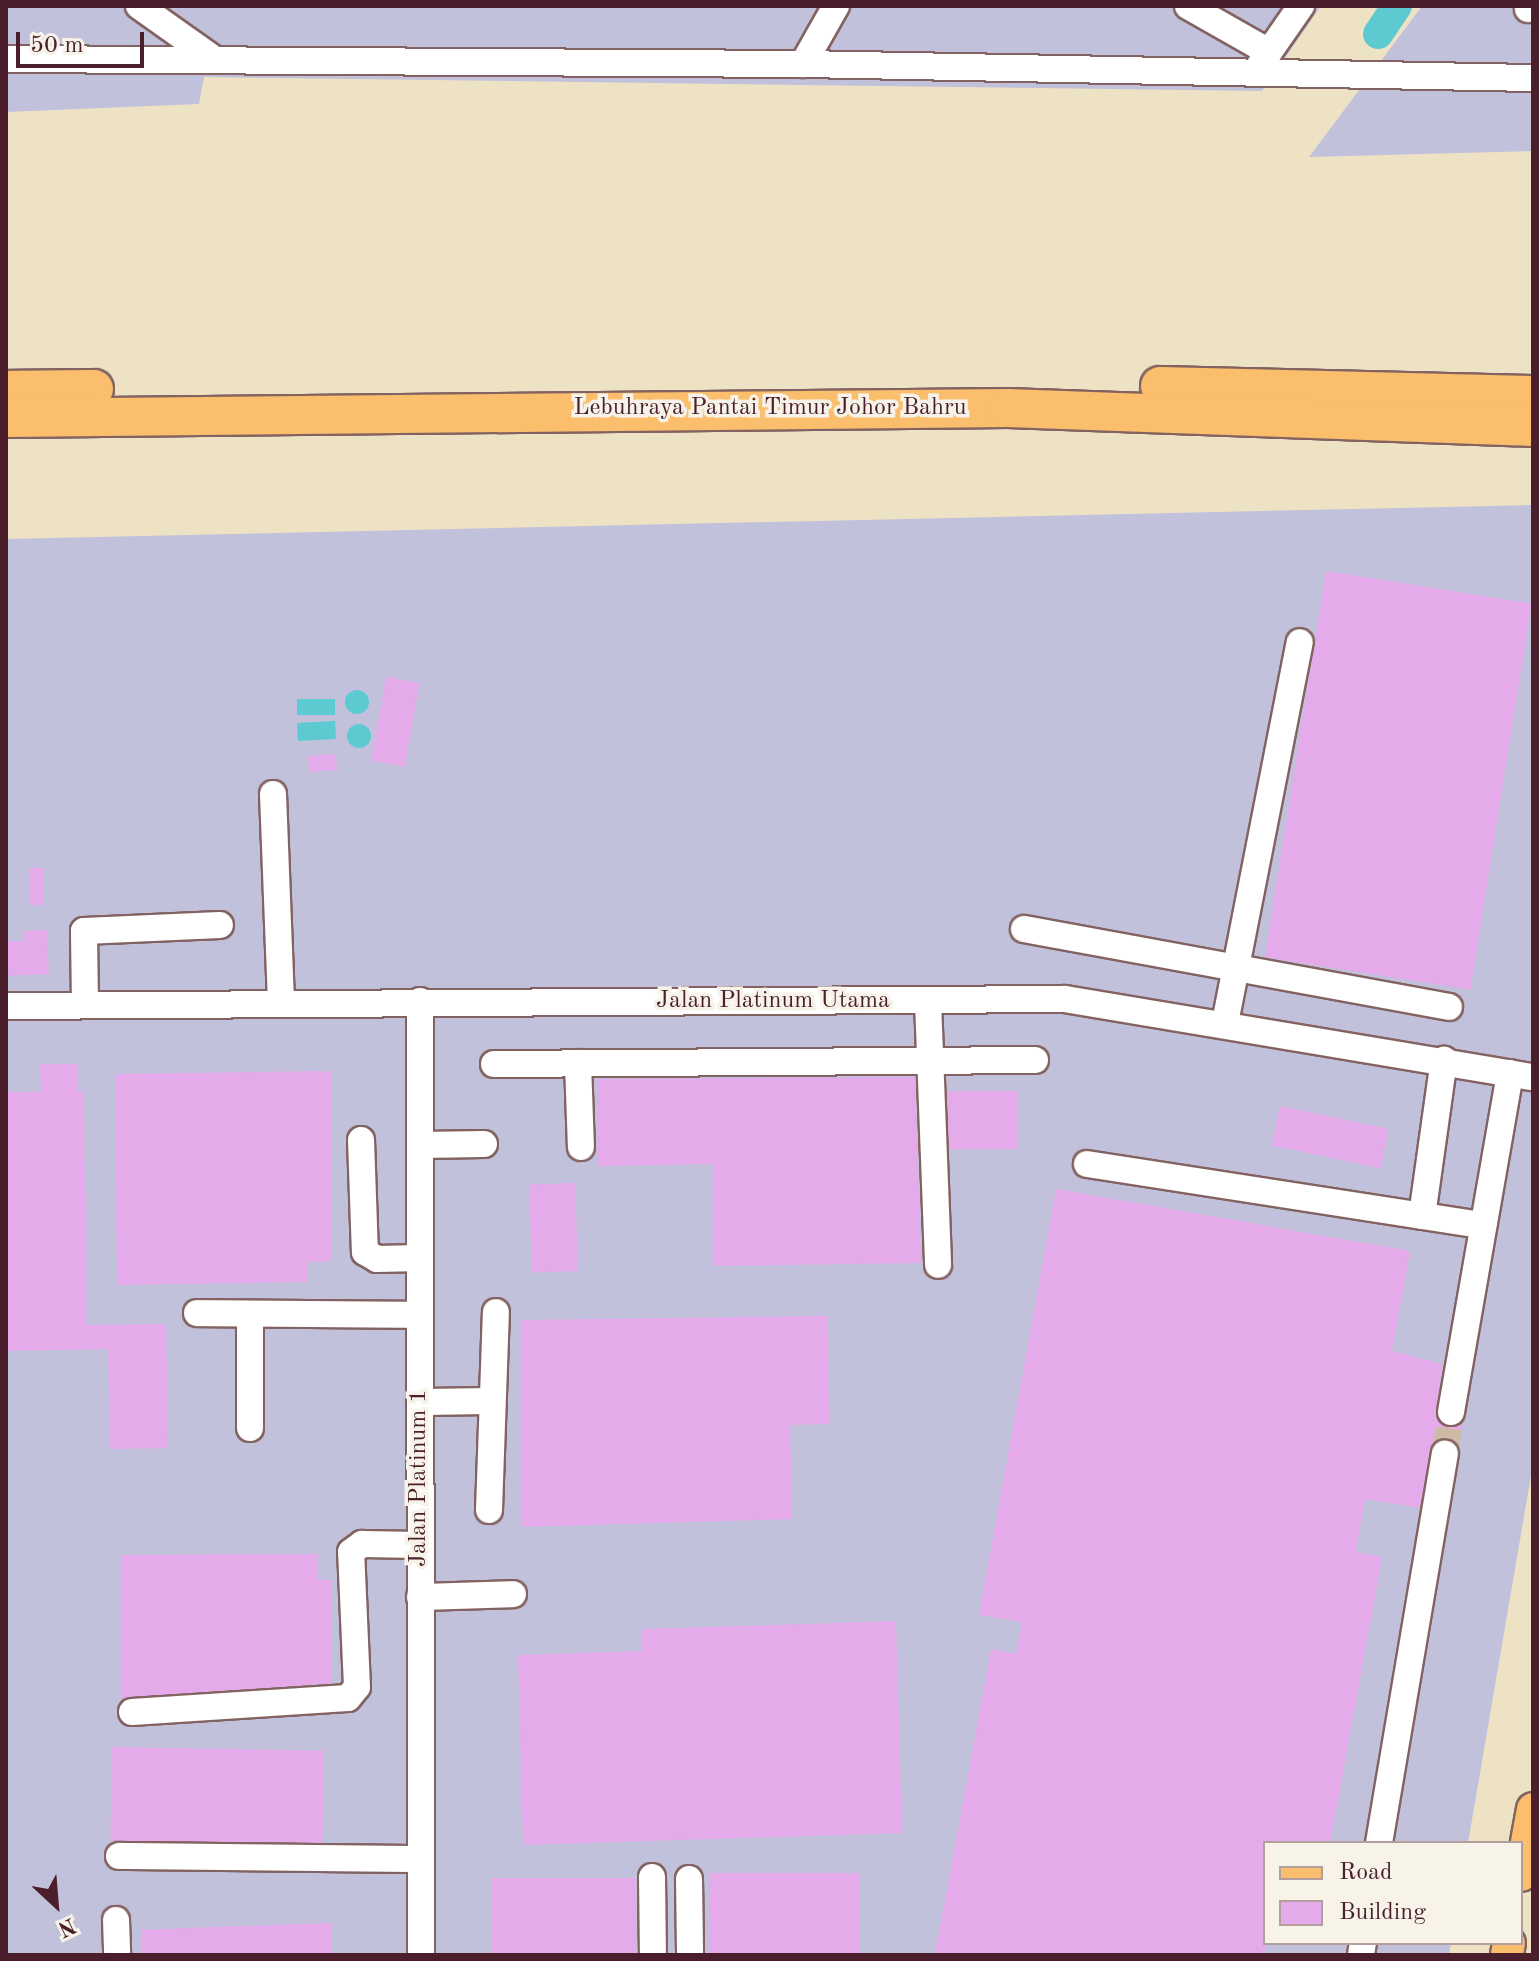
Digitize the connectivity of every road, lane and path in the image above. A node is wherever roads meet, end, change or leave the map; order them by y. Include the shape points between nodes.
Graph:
1 (139, 6) edge
2 (836, 6) edge
3 (1188, 6) edge
4 (1301, 6) edge
5 (211, 57) junction
6 (6, 59) edge
7 (1263, 61) junction
8 (803, 64) junction
9 (1533, 78) edge
10 (6, 390) edge
11 (1533, 395) edge
12 (6, 418) edge
13 (1533, 427) edge
14 (1300, 642) dead end
15 (273, 794) dead end
16 (220, 925) dead end
17 (1024, 929) dead end
18 (1236, 966) junction
19 (420, 1001) junction
20 (281, 1002) junction
21 (928, 1002) junction
22 (85, 1005) junction
23 (6, 1006) edge
24 (1449, 1007) dead end
25 (1225, 1023) junction
26 (930, 1060) junction
27 (1035, 1060) dead end
28 (1444, 1060) junction
29 (578, 1063) junction
30 (494, 1064) dead end
31 (1522, 1075) edge
32 (361, 1140) dead end
33 (484, 1144) dead end
34 (420, 1145) junction
35 (581, 1147) dead end
36 (1087, 1164) dead end
37 (1422, 1216) junction
38 (1483, 1225) junction
39 (420, 1258) junction
40 (938, 1265) dead end
41 (496, 1312) dead end
42 (197, 1313) dead end
43 (250, 1314) junction
44 (420, 1315) junction
45 (492, 1401) junction
46 (420, 1402) junction
47 (1451, 1412) tunnel mouth
48 (250, 1428) dead end
49 (1445, 1454) tunnel mouth
50 (489, 1510) dead end
51 (420, 1545) junction
52 (513, 1594) dead end
53 (420, 1597) junction
54 (132, 1712) dead end
55 (1533, 1809) edge
56 (1379, 1841) edge
57 (119, 1856) dead end
58 (421, 1859) junction
59 (1523, 1864) edge
60 (652, 1877) dead end
61 (689, 1879) dead end
62 (116, 1920) dead end
63 (117, 1955) edge
64 (421, 1955) edge
65 (653, 1955) edge
66 (690, 1955) edge

1 - 5 street
2 - 8 street
3 - 7 street
4 - 7 street
5 - 6 street
5 - 8 street
7 - 8 street
7 - 9 street
10 - 11 highway, Lebuhraya Pantai Timur Johor Bahru via 609,383
12 - 13 highway, Lebuhraya Pantai Timur Johor Bahru via 1008,408
14 - 18 street
15 - 20 street
16 - 22 street via 84,931
17 - 18 street
18 - 24 street
18 - 25 street
19 - 20 street, Jalan Platinum Utama
19 - 21 street, Jalan Platinum Utama
19 - 34 street, Jalan Platinum 1
20 - 22 street, Jalan Platinum Utama
21 - 25 street, Jalan Platinum Utama via 1086,1000
21 - 26 street
22 - 23 street, Jalan Platinum Utama
25 - 28 street, Jalan Platinum Utama
26 - 27 street
26 - 29 street
26 - 40 street
28 - 31 street, Jalan Platinum Utama
28 - 37 street
29 - 30 street
29 - 35 street
31 - 38 street
32 - 39 street via 365,1252 377,1259
33 - 34 street
34 - 39 street, Jalan Platinum 1
36 - 37 street
37 - 38 street
38 - 47 street
39 - 44 street, Jalan Platinum 1
41 - 45 street
42 - 43 street
43 - 44 street
43 - 48 street
44 - 46 street, Jalan Platinum 1
45 - 46 street
45 - 50 street
46 - 51 street, Jalan Platinum 1
49 - 56 street
51 - 53 street, Jalan Platinum 1
51 - 54 street via 362,1544 351,1552 357,1687 348,1698
52 - 53 street
53 - 58 street, Jalan Platinum 1
55 - 59 main road
57 - 58 street
58 - 64 street, Jalan Platinum 1
60 - 65 street
61 - 66 street
62 - 63 street

